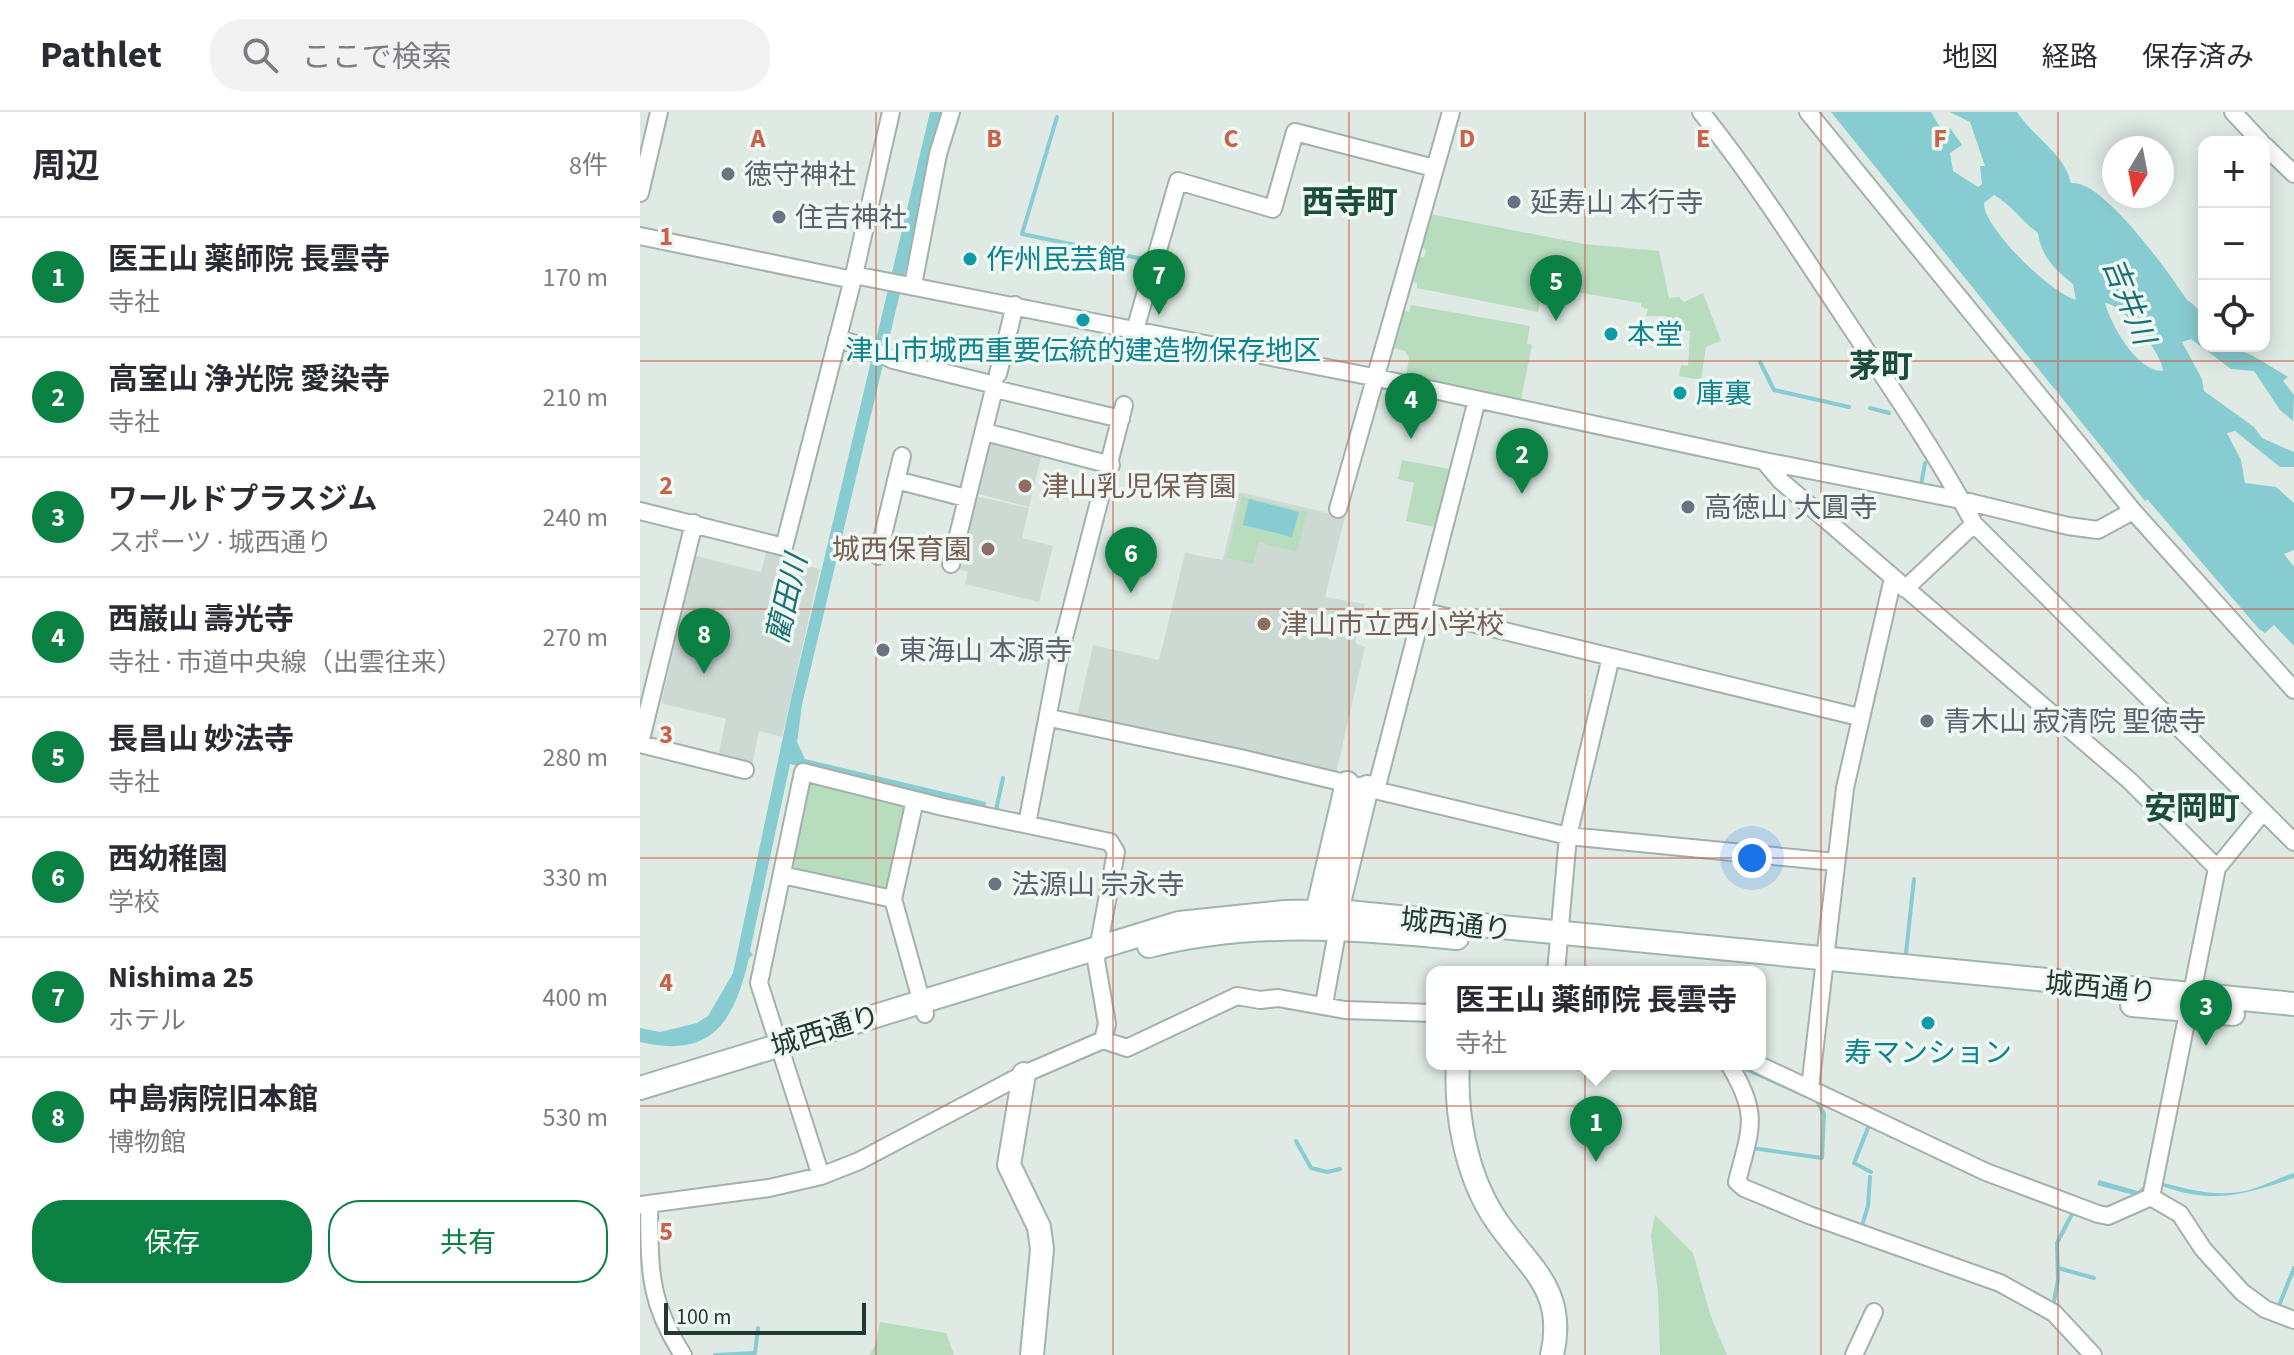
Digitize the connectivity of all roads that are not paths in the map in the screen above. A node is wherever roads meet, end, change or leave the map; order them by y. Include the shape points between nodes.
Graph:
1 (659, 112) edge
2 (891, 112) edge
3 (951, 112) edge
4 (1451, 112) edge
5 (1701, 112) edge
6 (1808, 112) edge
7 (2233, 112) edge
8 (2256, 136) edge
9 (2270, 151) edge
10 (1434, 168) junction
11 (2294, 174) edge
12 (640, 193) edge
13 (640, 236) edge
14 (853, 278) junction
15 (910, 285) junction
16 (1015, 305) junction
17 (1135, 330) junction
18 (837, 339) junction
19 (1373, 377) junction
20 (996, 381) junction
21 (1477, 400) junction
22 (985, 432) junction
23 (902, 456) dead end
24 (1764, 461) junction
25 (1111, 465) junction
26 (896, 480) junction
27 (966, 498) junction
28 (1961, 500) junction
29 (1338, 509) dead end
30 (640, 511) edge
31 (2133, 511) junction
32 (694, 523) junction
33 (1974, 524) junction
34 (878, 556) dead end
35 (951, 564) dead end
36 (1899, 584) junction
37 (1422, 611) junction
38 (1611, 657) junction
39 (2294, 690) edge
40 (644, 710) edge
41 (1859, 717) junction
42 (1050, 718) junction
43 (640, 744) edge
44 (745, 770) dead end
45 (1363, 787) junction
46 (915, 800) junction
47 (2263, 812) junction
48 (1027, 824) junction
49 (1568, 836) junction
50 (2294, 842) edge
51 (1835, 862) junction
52 (2217, 868) junction
53 (782, 875) junction
54 (893, 899) junction
55 (1328, 919) junction
56 (1558, 942) junction
57 (1096, 953) junction
58 (1556, 966) edge
59 (1824, 968) junction
60 (2190, 1003) junction
61 (1324, 1004) junction
62 (2294, 1004) edge
63 (925, 1007) junction
64 (1426, 1013) edge
65 (2294, 1019) edge
66 (1103, 1040) junction
67 (780, 1051) junction
68 (1766, 1068) edge
69 (1458, 1070) edge
70 (1733, 1070) edge
71 (1024, 1074) junction
72 (640, 1088) edge
73 (1810, 1088) junction
74 (640, 1102) edge
75 (821, 1176) junction
76 (2151, 1197) junction
77 (644, 1204) edge
78 (1874, 1312) dead end
79 (2294, 1320) edge
80 (683, 1355) edge
81 (1032, 1355) edge
82 (1552, 1355) edge
83 (1854, 1355) edge
84 (2093, 1355) edge

1 - 12 street
2 - 14 street
3 - 15 street
4 - 10 street
5 - 28 street via 1796,245
6 - 31 street
7 - 8 street
9 - 11 street
10 - 17 street via 1295,132 1273,209 1178,181
10 - 19 street
13 - 14 street
14 - 15 street
14 - 18 street
15 - 16 street
16 - 17 street
16 - 20 street
17 - 19 street
18 - 20 street via 893,360 995,385
18 - 32 street via 784,547
19 - 21 street
19 - 29 street
20 - 22 street
20 - 25 street via 1123,412
21 - 24 street
21 - 37 street
22 - 25 street
22 - 27 street
23 - 26 street
24 - 28 street
24 - 36 street
25 - 42 street via 1059,657
26 - 27 street
26 - 34 street
27 - 35 street
28 - 31 street via 2098,530
28 - 33 street
30 - 32 street
31 - 39 street
32 - 40 street
33 - 36 street
33 - 47 street
36 - 41 street
36 - 52 street via 2130,781
37 - 38 street
37 - 45 street
38 - 41 street
38 - 49 street
40 - 43 street
41 - 51 street
42 - 45 street
42 - 48 street
43 - 44 street
45 - 49 street
45 - 55 street
46 - 48 street
46 - 53 street via 803,772
46 - 54 street
47 - 50 street
47 - 52 street
48 - 57 street via 1110,842 1116,852
49 - 51 street
49 - 56 street
51 - 59 street
52 - 60 street
53 - 54 street
53 - 67 street via 759,983
54 - 63 street
55 - 56 street, 城西通り
55 - 57 street, 城西通り via 1179,923
55 - 61 street
56 - 58 street
56 - 59 street, 城西通り
57 - 63 street, 城西通り
57 - 66 street via 1107,1024
59 - 60 street, 城西通り
59 - 73 street
60 - 62 street, 城西通り
60 - 65 street, 城西通り
60 - 76 street
61 - 64 street via 1345,1010
61 - 66 street via 1237,996 1127,1048
63 - 67 street, 城西通り
66 - 71 street
67 - 72 street, 城西通り
67 - 74 street, 城西通り
67 - 75 street
68 - 73 street
69 - 82 street via 1459,1104 1476,1179 1490,1211 1551,1293
70 - 84 street via 1752,1117 1737,1182 1744,1188 2000,1283 2054,1313
71 - 75 street
71 - 81 street via 1009,1165 1039,1227 1042,1249
73 - 76 street via 1986,1172 2097,1213 2108,1216
75 - 77 street
76 - 79 street via 2180,1214 2242,1292 2265,1309
77 - 80 street via 651,1285
78 - 83 street

